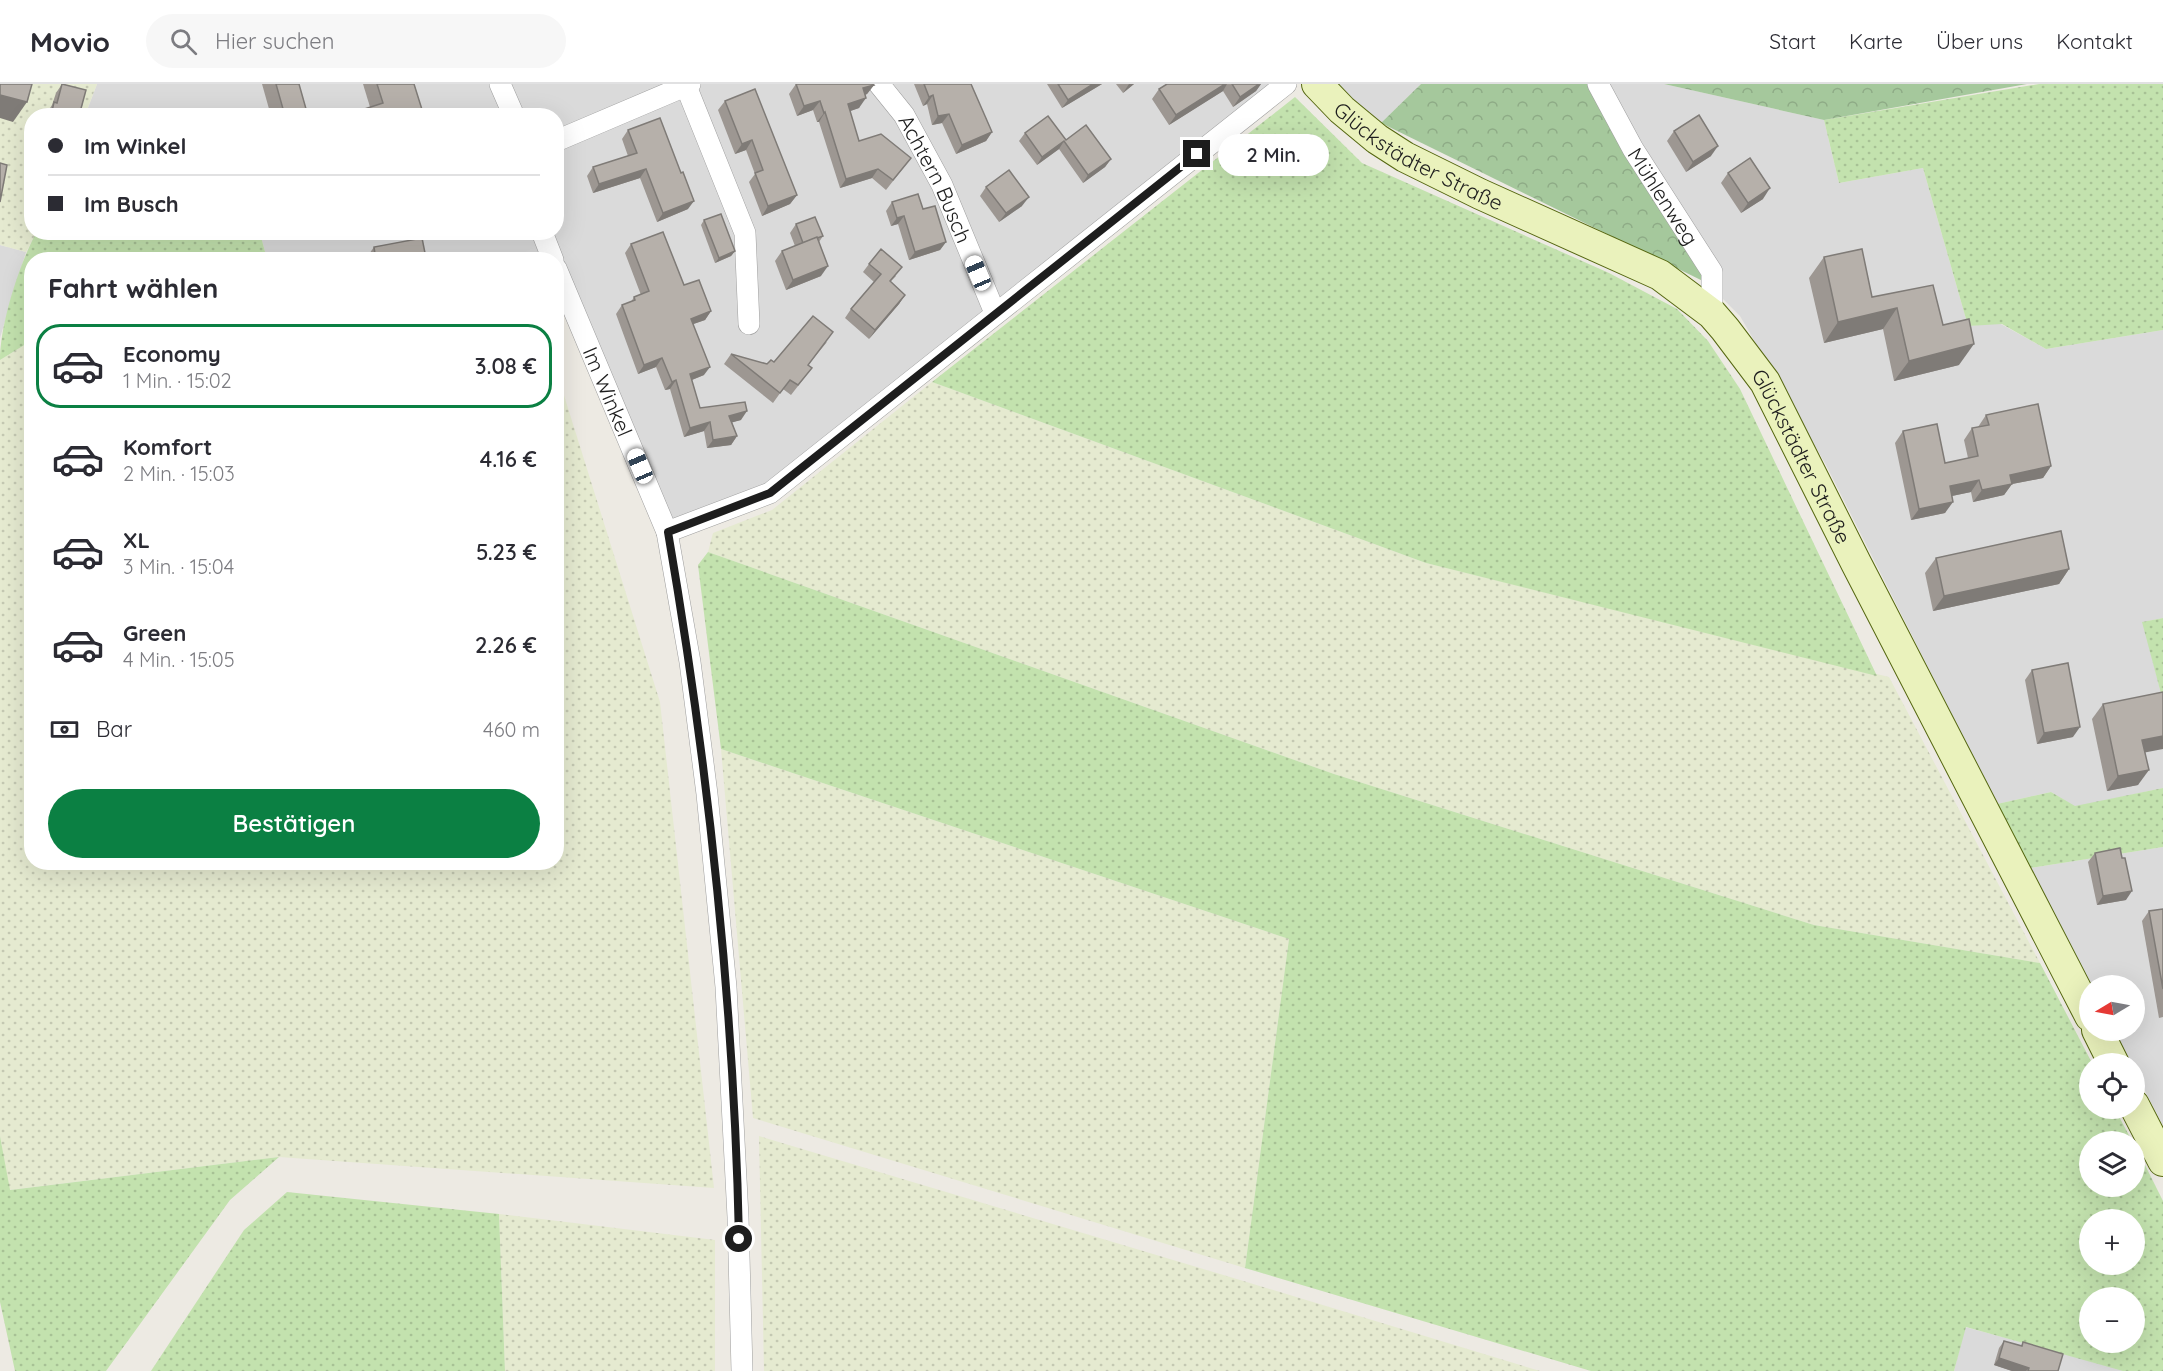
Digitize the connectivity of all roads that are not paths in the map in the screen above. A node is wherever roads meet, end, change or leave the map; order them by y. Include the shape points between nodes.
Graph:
1 (501, 84) edge
2 (879, 84) edge
3 (1286, 84) edge
4 (1317, 84) edge
5 (1598, 84) edge
6 (688, 85) edge
7 (511, 108) edge
8 (564, 138) edge
9 (564, 287) edge
10 (995, 313) junction
11 (1712, 314) junction
12 (749, 324) dead end
13 (668, 532) junction
14 (2079, 995) edge
15 (2141, 1119) edge
16 (2163, 1161) edge
17 (742, 1371) edge

1 - 7 street
2 - 10 street, Achtern Busch via 904,115 942,185
3 - 10 street
4 - 11 street, Glückstädter Straße via 1359,125 1405,157 1660,275
5 - 11 street, Mühlenweg via 1633,149 1712,272
6 - 8 street
6 - 12 street via 745,233
9 - 13 street, Im Winkel
10 - 13 street via 770,493
11 - 14 street, Glückstädter Straße via 1765,382
13 - 17 street, Im Winkel via 706,783 726,987
15 - 16 street

